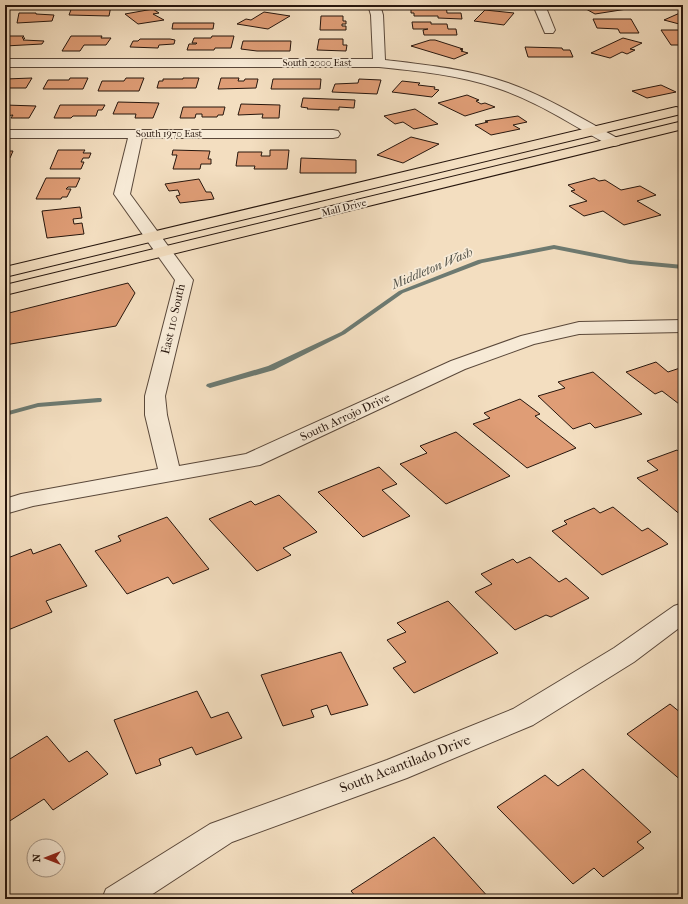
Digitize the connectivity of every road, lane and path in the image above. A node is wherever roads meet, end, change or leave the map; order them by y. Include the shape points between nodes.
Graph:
1 (374, 5) edge
2 (539, 5) edge
3 (549, 30) dead end
4 (5, 63) edge
5 (379, 63) junction
6 (683, 110) edge
7 (683, 125) edge
8 (592, 130) junction
9 (5, 134) edge
10 (136, 134) junction
11 (333, 134) dead end
12 (614, 142) junction
13 (152, 237) junction
14 (163, 253) junction
15 (5, 272) edge
16 (5, 290) edge
17 (683, 326) edge
18 (170, 473) junction
19 (5, 508) edge
20 (683, 612) edge
21 (118, 899) edge

1 - 5 street via 377,16
2 - 3 street
4 - 5 street, South 2000 East
5 - 8 street, South 2000 East via 430,68 485,80 536,99
6 - 8 main road, Mall Drive
7 - 12 main road, Mall Drive
8 - 12 street, South 2000 East
8 - 13 main road, Mall Drive
9 - 10 street, South 1970 East
10 - 11 street, South 1970 East
10 - 13 street, East 110 South via 122,194
12 - 14 main road, Mall Drive
13 - 14 street, East 110 South
13 - 15 main road, Mall Drive
14 - 16 main road, Mall Drive
14 - 18 street, East 110 South via 184,280 155,396 156,415
17 - 18 street, South Arrojo Drive via 579,328 528,340 458,365 252,460
18 - 19 street, South Arrojo Drive via 29,499
20 - 21 street, South Acantilado Drive via 624,655 523,717 397,769 221,833

